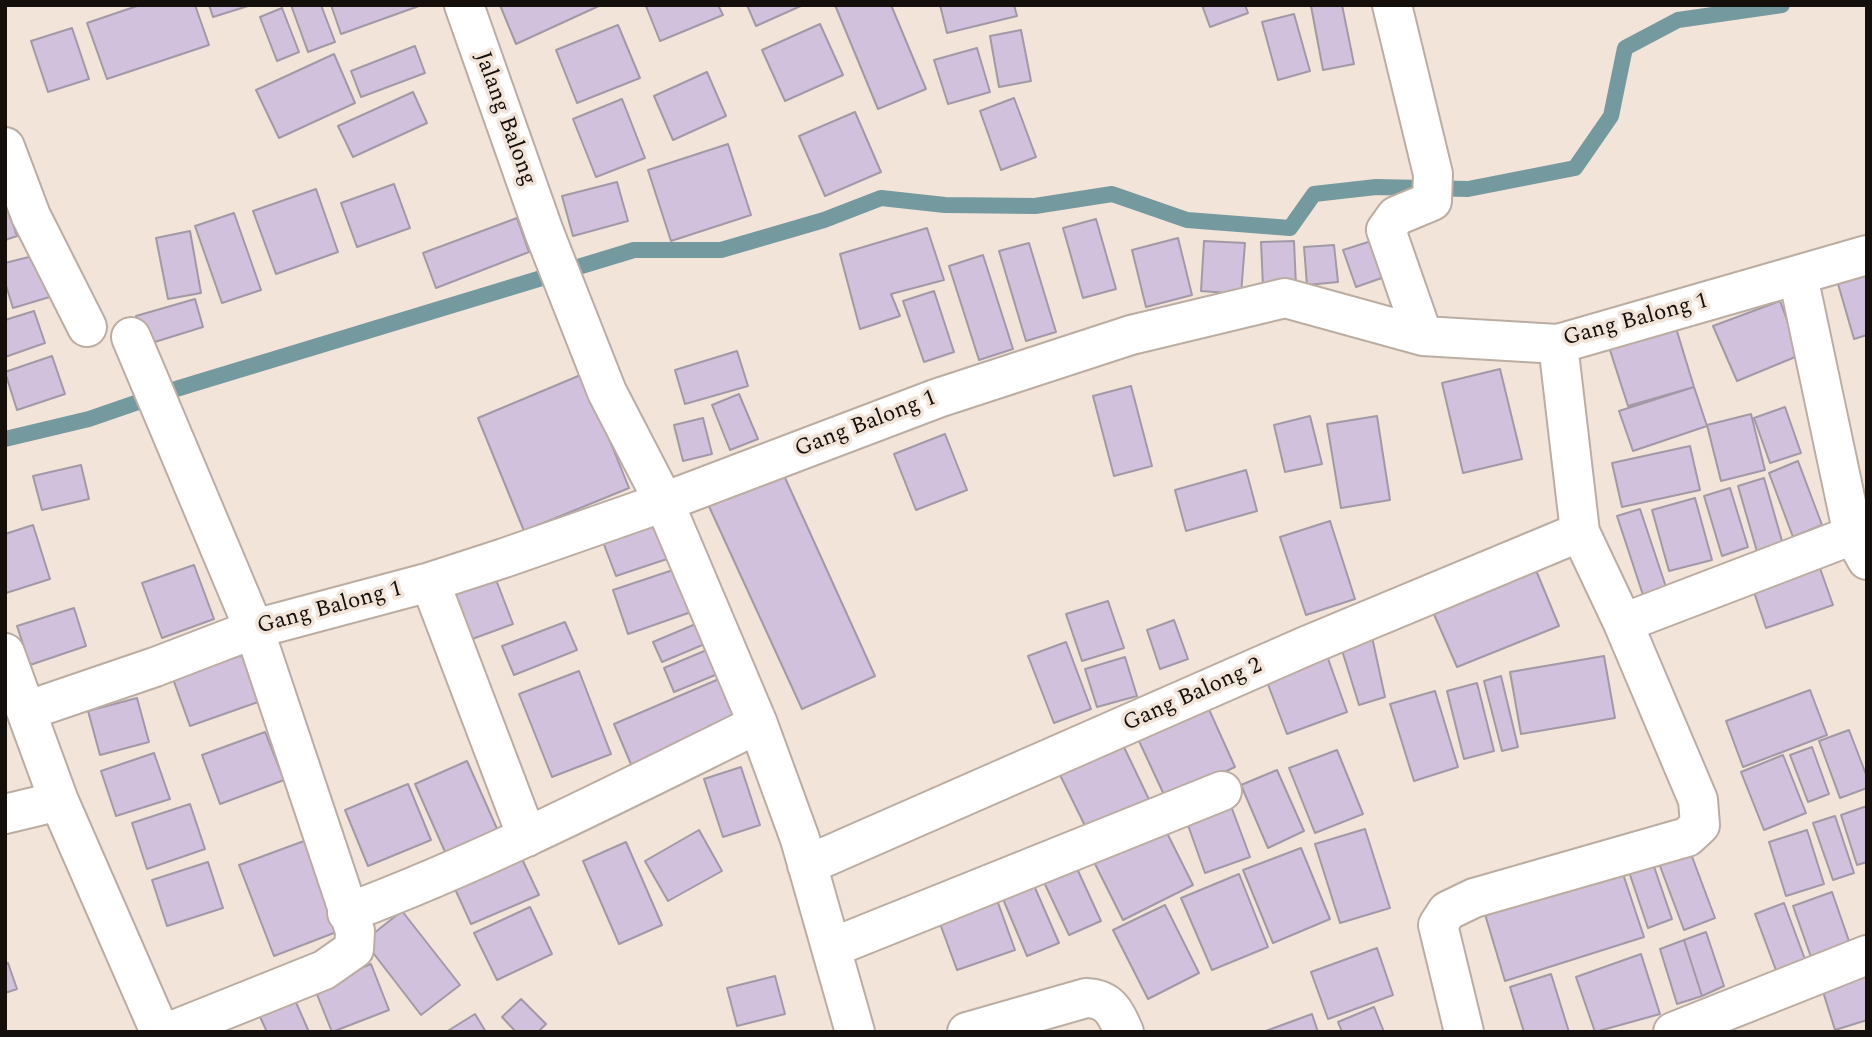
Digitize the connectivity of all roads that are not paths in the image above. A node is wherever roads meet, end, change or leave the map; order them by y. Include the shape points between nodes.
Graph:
1 (464, 5) edge
2 (1392, 5) edge
3 (5, 146) edge
4 (1867, 255) edge
5 (1798, 276) junction
6 (87, 327) dead end
7 (1423, 336) junction
8 (131, 337) dead end
9 (1558, 344) junction
10 (664, 502) junction
11 (1580, 532) junction
12 (1860, 548) edge
13 (430, 582) junction
14 (1623, 623) junction
15 (254, 629) junction
16 (5, 653) edge
17 (26, 711) junction
18 (758, 724) junction
19 (1222, 791) dead end
20 (59, 801) junction
21 (5, 814) edge
22 (527, 837) junction
23 (807, 865) junction
24 (347, 913) junction
25 (831, 948) junction
26 (1867, 955) edge
27 (160, 1032) edge
28 (169, 1032) edge
29 (855, 1032) edge
30 (967, 1032) edge
31 (1124, 1032) edge
32 (1464, 1032) edge
33 (1673, 1032) edge

1 - 10 street, Jalang Balong via 575,314 607,392
2 - 7 street via 1432,188 1396,216 1386,230
3 - 6 street via 31,216
4 - 5 street, Gang Balong 1
5 - 9 street, Gang Balong 1
5 - 12 street
7 - 9 street, Gang Balong 1
7 - 10 street, Gang Balong 1 via 1285,298 1130,335 1039,363
8 - 15 street
9 - 11 street
10 - 13 street, Gang Balong 1
10 - 18 street, Jalang Balong
11 - 14 street
11 - 23 street, Gang Balong 2 via 1306,646
12 - 14 street
13 - 15 street, Gang Balong 1
13 - 22 street
14 - 32 street via 1698,800 1700,825 1687,838 1474,898 1447,911 1438,925
15 - 17 street, Gang Balong 1
15 - 24 street
16 - 17 street
17 - 20 street
18 - 22 street
18 - 23 street, Jalang Balong
19 - 25 street
20 - 21 street
20 - 27 street
22 - 24 street
23 - 25 street, Jalang Balong
24 - 28 street via 355,931 354,948 343,959
25 - 29 street, Jalang Balong
26 - 33 street
30 - 31 street via 1086,998 1101,998 1113,1009

